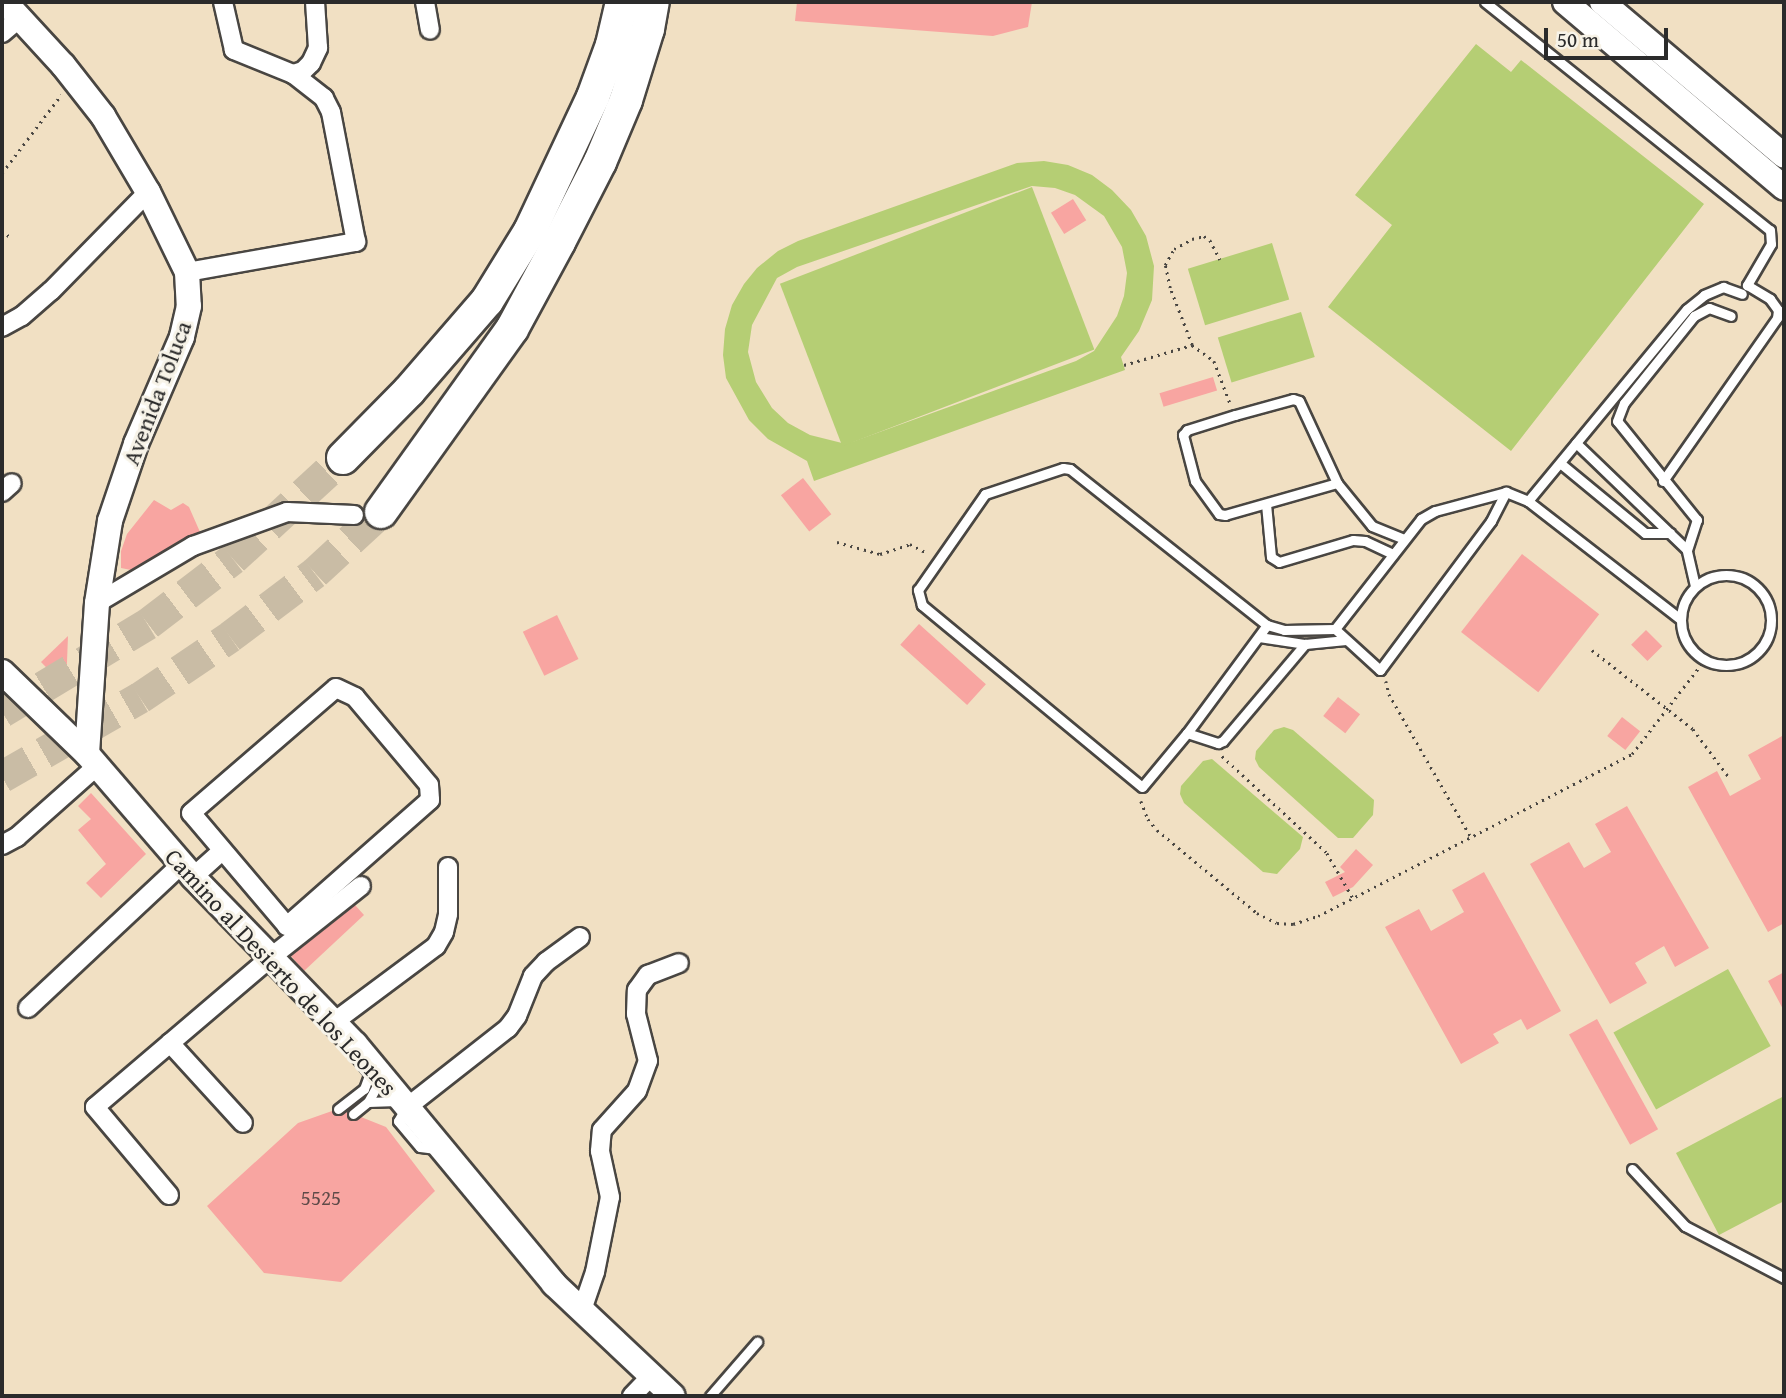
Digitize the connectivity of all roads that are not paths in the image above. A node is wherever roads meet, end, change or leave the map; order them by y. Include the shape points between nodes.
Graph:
1 (223, 2) edge
2 (315, 2) edge
3 (425, 2) edge
4 (622, 2) edge
5 (653, 2) edge
6 (1485, 2) edge
7 (1598, 10) edge
8 (9, 18) edge
9 (430, 30) dead end
10 (293, 74) junction
11 (1784, 156) edge
12 (1784, 188) edge
13 (148, 192) junction
14 (187, 272) junction
15 (1745, 290) junction
16 (1731, 316) dead end
17 (2, 327) edge
18 (1576, 443) junction
19 (343, 458) tunnel mouth
20 (1560, 463) junction
21 (1663, 481) junction
22 (1337, 484) junction
23 (1506, 492) junction
24 (1528, 501) junction
25 (1266, 504) junction
26 (368, 513) joint
27 (1670, 533) junction
28 (1405, 539) junction
29 (1687, 550) junction
30 (1393, 554) junction
31 (1695, 586) junction
32 (97, 603) junction
33 (1680, 619) junction
34 (1267, 625) junction
35 (1335, 629) junction
36 (1259, 637) junction
37 (1346, 640) junction
38 (1305, 644) junction
39 (2, 672) edge
40 (1187, 733) junction
41 (92, 760) junction
42 (2, 845) edge
43 (221, 852) junction
44 (448, 867) dead end
45 (187, 870) junction
46 (361, 886) dead end
47 (580, 937) dead end
48 (270, 958) junction
49 (679, 963) dead end
50 (28, 1008) dead end
51 (334, 1022) junction
52 (170, 1043) junction
53 (378, 1071) junction
54 (368, 1102) junction
55 (403, 1105) junction
56 (338, 1109) dead end
57 (353, 1114) dead end
58 (243, 1123) dead end
59 (1632, 1169) dead end
60 (169, 1195) dead end
61 (1784, 1278) edge
62 (582, 1310) junction
63 (757, 1342) dead end
64 (651, 1376) junction
65 (632, 1396) edge
66 (673, 1396) edge
67 (710, 1396) edge

1 - 10 street via 234,50
2 - 10 street via 318,48 311,63
3 - 9 street
4 - 19 highway via 593,97 530,231 486,301 409,391
5 - 26 highway via 626,100 600,162 512,329
6 - 15 lane via 1770,230 1772,244
7 - 11 street
7 - 12 street
8 - 13 street, Avenida Toluca via 73,78 103,116
10 - 14 street via 324,98 331,112 356,242
13 - 14 street, Avenida Toluca
13 - 17 street via 51,291
14 - 32 street, Avenida Toluca via 189,306 182,337 136,444 110,521
15 - 18 lane via 1723,287 1687,309
15 - 21 lane via 1770,299 1778,310 1777,318
16 - 21 lane via 1709,308 1694,316 1624,403 1617,421
18 - 20 lane
18 - 27 lane
20 - 24 lane
20 - 27 lane via 1645,533
21 - 29 lane via 1697,520
22 - 25 lane
22 - 25 lane via 1299,401 1187,430 1183,435 1195,481 1219,514
22 - 28 lane via 1372,526
23 - 24 lane
23 - 28 lane via 1435,511 1421,519
23 - 37 lane via 1491,521 1382,668 1376,669
24 - 33 lane
25 - 30 lane via 1275,561 1353,540
26 - 32 street via 287,512 193,546
27 - 29 lane
28 - 30 lane
29 - 31 lane
30 - 35 lane
31 - 33 lane via 1684,601
31 - 33 lane via 1725,574 1756,586 1772,615 1768,640 1751,659 1728,666 1704,661 1686,643
32 - 41 street, Avenida Toluca
34 - 35 lane via 1284,630
34 - 36 lane
34 - 40 lane via 1077,472 1063,468 985,494 918,590 922,605 1137,786 1145,784
35 - 37 lane
36 - 38 lane
36 - 40 lane
37 - 38 lane
38 - 40 lane via 1219,743
39 - 41 street, Camino al Desierto de los Leones
41 - 42 street via 17,837
41 - 45 street, Camino al Desierto de los Leones
43 - 43 street via 282,923 290,926 429,800 429,785 355,697 335,688 193,809 192,818
43 - 45 street
44 - 51 street via 448,914 436,946
45 - 48 street, Camino al Desierto de los Leones
45 - 50 street
46 - 48 street
47 - 55 street via 533,976 508,1028
48 - 51 street, Camino al Desierto de los Leones
48 - 52 street
49 - 62 street via 648,975 637,990 636,1014 648,1061 637,1091 602,1130 600,1152 610,1197
51 - 53 street, Camino al Desierto de los Leones
52 - 58 street
52 - 60 street via 94,1107
53 - 54 lane
53 - 55 street, Camino al Desierto de los Leones
53 - 56 lane
54 - 55 lane
54 - 57 lane
55 - 62 street, Camino al Desierto de los Leones via 554,1284
59 - 61 lane via 1685,1226
62 - 64 street, Camino al Desierto de los Leones
63 - 67 lane
64 - 65 street
64 - 66 street, Camino al Desierto de los Leones

